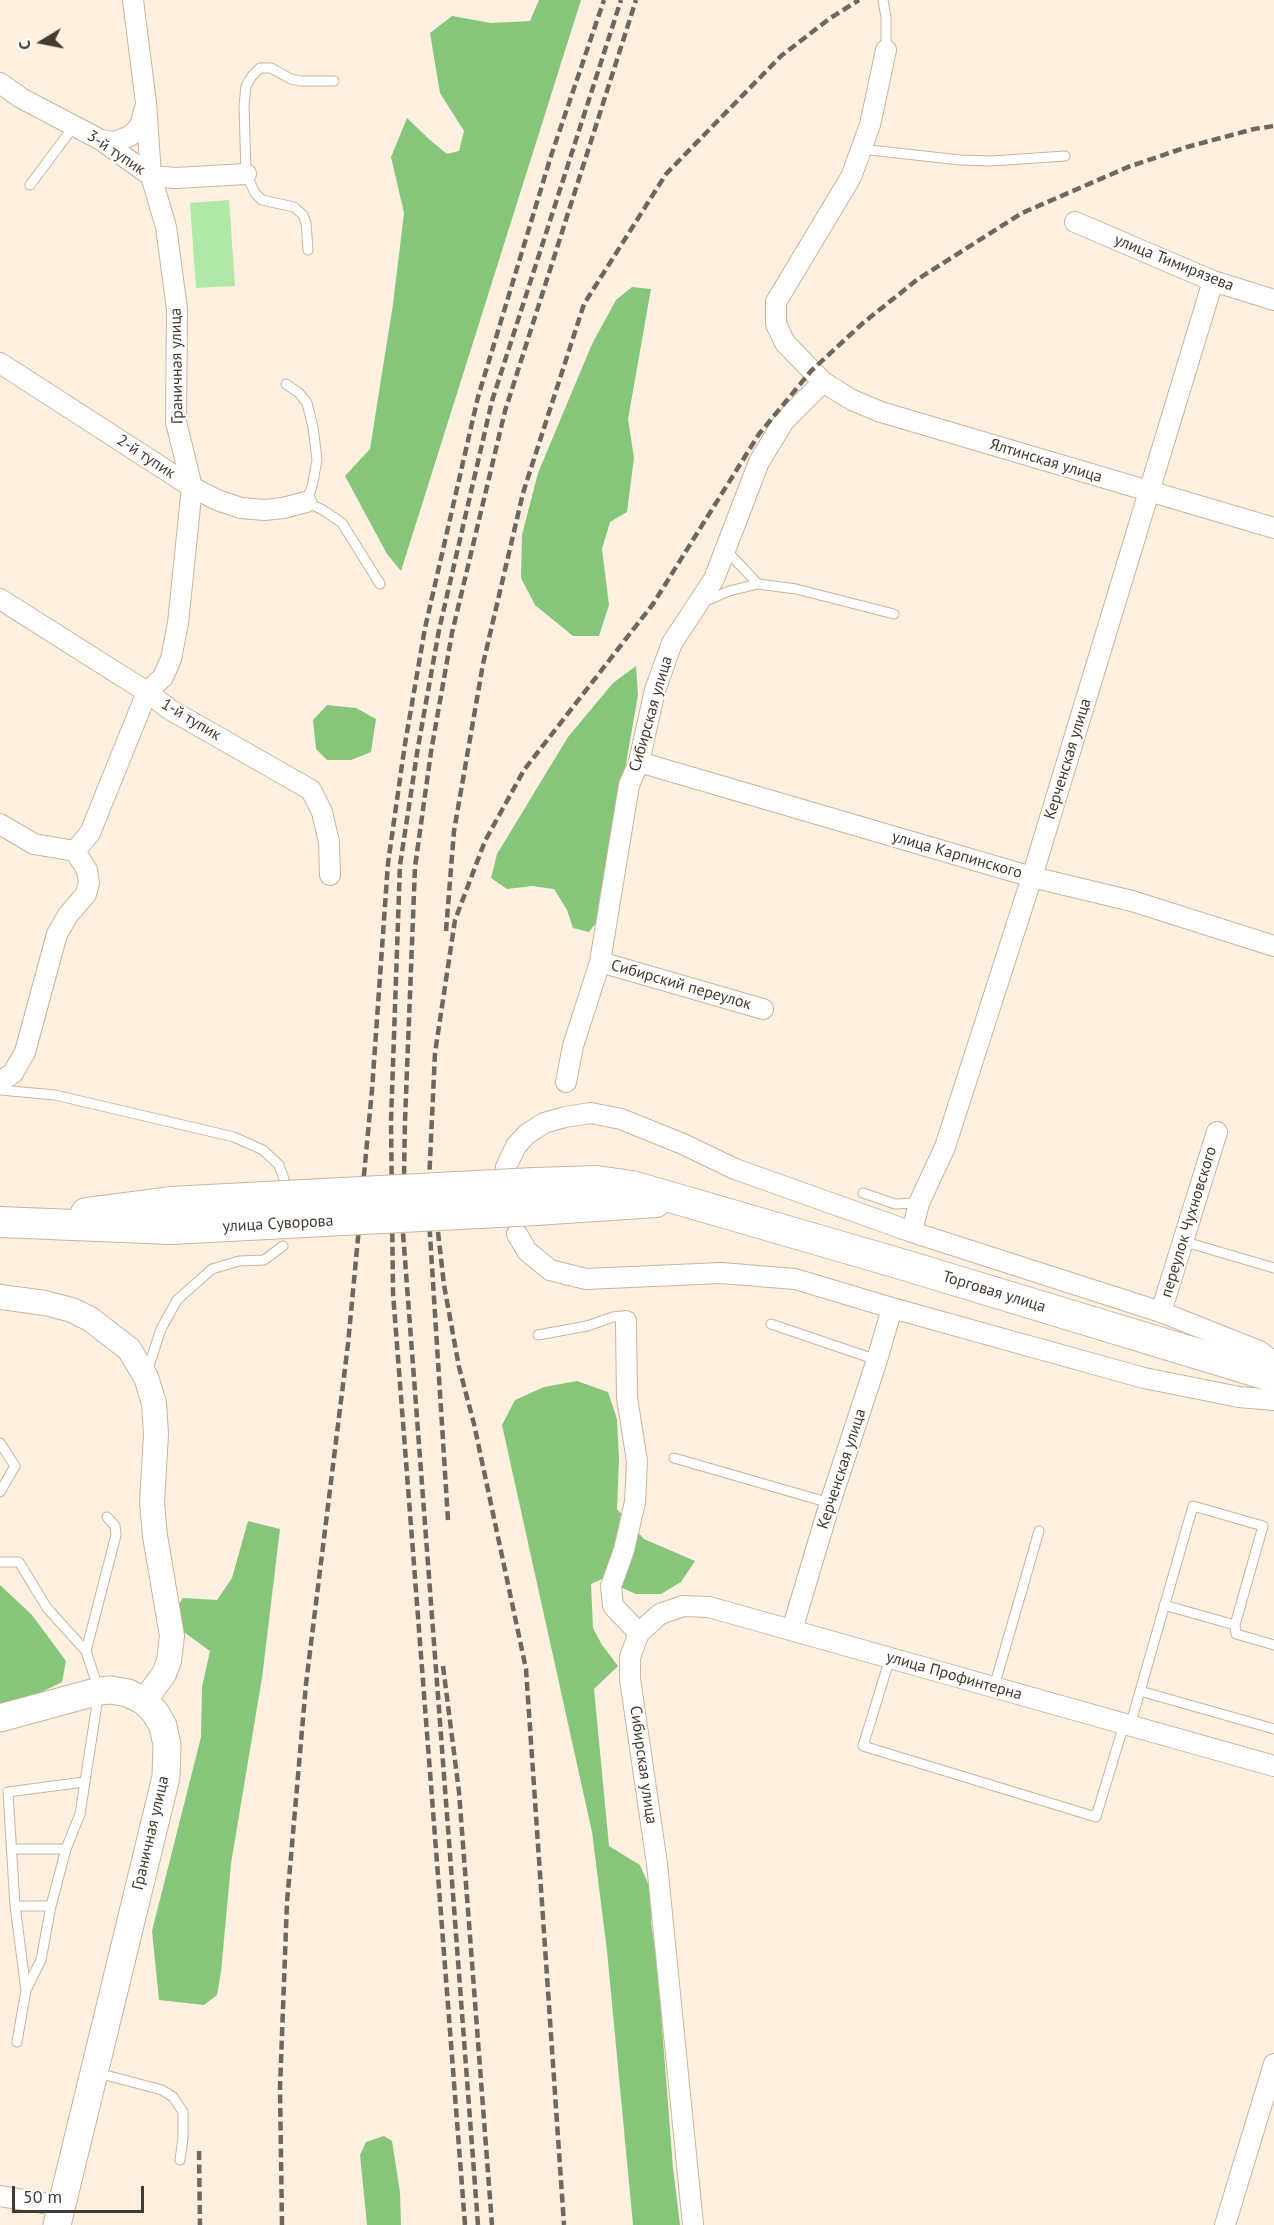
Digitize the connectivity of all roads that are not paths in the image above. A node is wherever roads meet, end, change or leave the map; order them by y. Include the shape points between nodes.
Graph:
1 (133, 0) edge
2 (883, 0) edge
3 (886, 50) joint
4 (334, 81) dead end
5 (0, 82) edge
6 (146, 103) junction
7 (74, 126) junction
8 (101, 140) junction
9 (861, 149) junction
10 (1065, 156) dead end
11 (246, 174) junction
12 (151, 176) junction
13 (30, 185) dead end
14 (1075, 222) dead end
15 (308, 250) dead end
16 (1213, 281) junction
17 (1274, 300) edge
18 (0, 363) edge
19 (823, 382) junction
20 (286, 384) dead end
21 (192, 487) junction
22 (1150, 492) junction
23 (306, 502) junction
24 (1274, 528) edge
25 (726, 550) junction
26 (380, 584) dead end
27 (758, 584) junction
28 (0, 598) edge
29 (699, 604) junction
30 (894, 614) dead end
31 (147, 692) junction
32 (639, 762) junction
33 (0, 824) edge
34 (75, 851) junction
35 (330, 875) dead end
36 (1032, 877) junction
37 (1274, 946) edge
38 (600, 962) junction
39 (763, 1009) dead end
40 (0, 1082) edge
41 (566, 1082) dead end
42 (0, 1090) edge
43 (1216, 1132) dead end
44 (506, 1167) dead end
45 (284, 1179) dead end
46 (863, 1193) dead end
47 (535, 1196) joint
48 (918, 1203) junction
49 (10, 1222) edge
50 (912, 1232) junction
51 (517, 1234) dead end
52 (1182, 1242) junction
53 (283, 1246) dead end
54 (1274, 1269) edge
55 (0, 1297) edge
56 (892, 1308) junction
57 (1161, 1312) junction
58 (626, 1321) joint
59 (771, 1324) dead end
60 (538, 1335) dead end
61 (877, 1360) junction
62 (1274, 1362) edge
63 (146, 1377) junction
64 (1274, 1377) edge
65 (1274, 1400) edge
66 (0, 1443) edge
67 (674, 1458) dead end
68 (0, 1491) edge
69 (830, 1503) junction
70 (107, 1517) dead end
71 (1039, 1531) dead end
72 (0, 1562) edge
73 (1164, 1605) junction
74 (1235, 1625) junction
75 (792, 1630) junction
76 (639, 1633) junction
77 (1274, 1646) edge
78 (86, 1651) junction
79 (890, 1658) junction
80 (994, 1687) junction
81 (99, 1691) junction
82 (1140, 1691) junction
83 (144, 1701) junction
84 (0, 1718) edge
85 (1127, 1725) junction
86 (1274, 1729) edge
87 (1274, 1766) edge
88 (84, 1782) junction
89 (12, 1849) junction
90 (66, 1849) junction
91 (15, 1906) junction
92 (51, 1906) junction
93 (26, 1990) junction
94 (17, 2042) dead end
95 (1274, 2064) edge
96 (93, 2072) junction
97 (180, 2160) dead end
98 (0, 2196) edge
99 (59, 2215) edge
100 (693, 2225) edge
101 (1225, 2225) edge

1 - 6 street, Граничная улица
2 - 3 lane
3 - 9 street, Ялтинская улица
4 - 11 lane via 291,79 271,68 260,68 252,76 246,86 244,105
5 - 7 street, 3-й тупик via 21,98
6 - 8 street via 140,126 129,136
6 - 12 street, Граничная улица
7 - 8 street, 3-й тупик
7 - 13 lane
8 - 12 street, 3-й тупик
9 - 10 lane via 960,160
9 - 19 street, Ялтинская улица via 851,177 776,302 776,324 786,343
11 - 12 street, 3-й тупик
11 - 15 lane via 262,200 294,207 303,215
12 - 21 street, Граничная улица via 174,272 176,422
14 - 16 street, улица Тимирязева
16 - 17 street, улица Тимирязева
16 - 22 street, Керченская улица
18 - 21 street, 2-й тупик
19 - 22 street, Ялтинская улица via 881,412
19 - 25 street, Сибирская улица via 784,421 759,462
20 - 23 lane via 307,403 313,427 317,460
21 - 23 street, 2-й тупик via 240,508 265,510
21 - 31 street, Граничная улица via 171,659 163,677
22 - 24 street, Ялтинская улица
22 - 36 street, Керченская улица
23 - 26 lane via 342,523
25 - 27 lane
25 - 29 street, Сибирская улица
27 - 29 lane
27 - 30 lane via 796,589
28 - 31 street, 1-й тупик
29 - 32 street, Сибирская улица via 672,643 655,690
31 - 34 street, Граничная улица via 90,833
31 - 35 street, 1-й тупик via 197,726 311,790 327,832
32 - 36 street, улица Карпинского
32 - 38 street, Сибирская улица via 629,785
33 - 34 street via 34,844
34 - 40 street via 87,870 86,894 57,934 25,1052 13,1073
36 - 37 street, улица Карпинского via 1132,901
36 - 48 street, Керченская улица via 945,1147
38 - 39 street, Сибирский переулок
38 - 41 street, Сибирская улица via 573,1046
42 - 45 lane via 55,1095 234,1137 263,1150 279,1165
43 - 52 street, переулок Чухновского
44 - 50 street via 516,1146 544,1123 591,1113 621,1119 735,1169
46 - 48 lane via 895,1204
47 - 49 main road, улица Суворова, bridge
47 - 64 main road, Торговая улица via 597,1181 632,1186
48 - 50 street, Керченская улица
50 - 57 street
51 - 56 street via 527,1251 550,1270 585,1279 760,1274 795,1279
52 - 54 lane
52 - 57 street, переулок Чухновского
53 - 63 lane via 264,1260 239,1261 212,1269 177,1300 161,1329
55 - 63 street via 45,1303 90,1319 129,1349
56 - 61 street, Керченская улица
56 - 65 street via 1144,1378
57 - 62 street via 1259,1351
58 - 60 lane via 621,1316 613,1317
58 - 76 street via 627,1398 637,1461 635,1502 624,1550 610,1586 613,1606
59 - 61 lane
61 - 69 street, Керченская улица
63 - 83 street via 154,1404 156,1434 152,1503 155,1536 171,1636 164,1674
66 - 68 lane via 15,1466
67 - 69 lane
69 - 75 street, Керченская улица
70 - 78 lane via 116,1535
71 - 80 lane
72 - 78 lane via 19,1562 47,1608
73 - 74 lane
73 - 74 lane via 1193,1506 1233,1517 1263,1526
73 - 82 lane
74 - 77 lane via 1236,1634
75 - 76 street, улица Профинтерна via 709,1607 683,1606 660,1614
75 - 79 street, улица Профинтерна
76 - 100 street, Сибирская улица via 630,1657 630,1679 657,1864
78 - 81 lane
79 - 80 street, улица Профинтерна
79 - 85 lane via 863,1746 1096,1817
80 - 85 street, улица Профинтерна
81 - 83 main road via 128,1693
81 - 84 main road
81 - 88 lane
82 - 85 lane
82 - 86 lane
83 - 96 main road, Граничная улица via 163,1726 166,1777
85 - 87 street, улица Профинтерна
88 - 89 lane via 8,1792
88 - 90 lane via 80,1814
89 - 90 lane
89 - 91 lane
90 - 92 lane
91 - 92 lane
91 - 93 lane
92 - 93 lane via 41,1960
93 - 94 lane
95 - 101 street
96 - 97 lane via 162,2090 173,2097 183,2112
96 - 99 main road, Граничная улица
98 - 99 street

